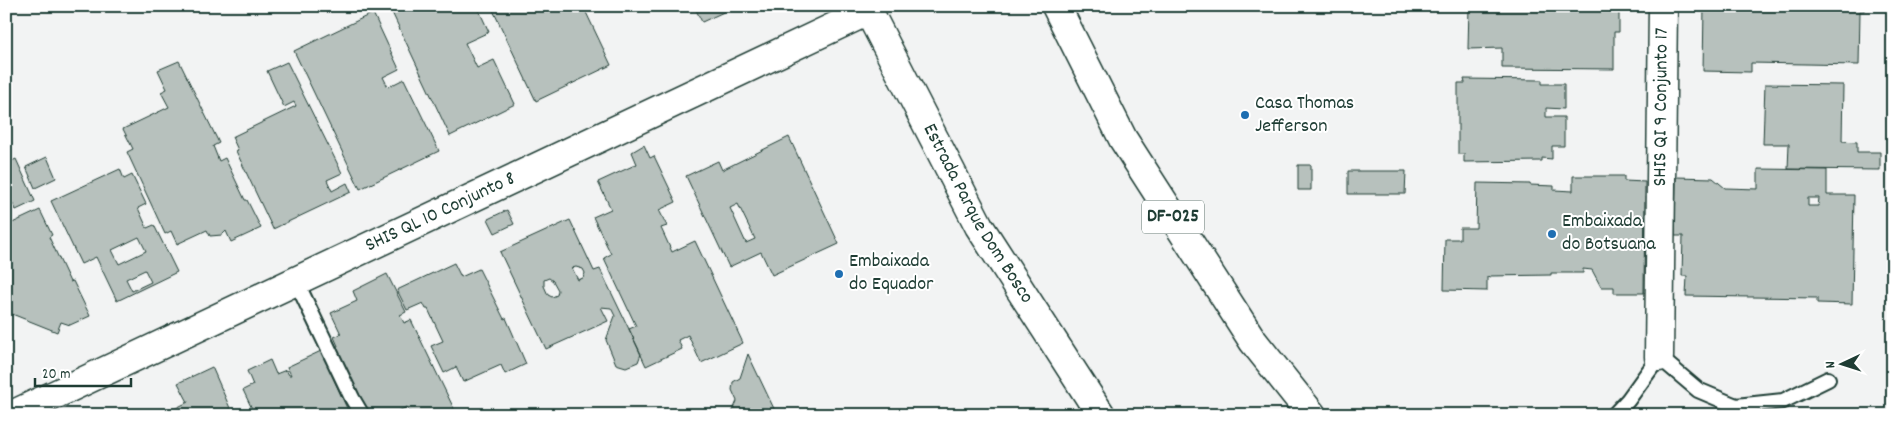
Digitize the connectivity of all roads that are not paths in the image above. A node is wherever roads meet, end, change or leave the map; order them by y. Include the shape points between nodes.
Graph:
1 (1056, 6) edge
2 (1664, 6) edge
3 (867, 9) edge
4 (296, 280) junction
5 (1659, 357) junction
6 (1828, 379) dead end
7 (29, 411) edge
8 (362, 415) edge
9 (1101, 415) edge
10 (1312, 415) edge
11 (1614, 415) edge

1 - 10 street, DF-025 via 1123,139 1253,341
2 - 5 street, SHIS QI 9 Conjunto 17
3 - 4 street, SHIS QL 10 Conjunto 8
3 - 9 street, Estrada Parque Dom Bosco via 979,226
4 - 7 street, SHIS QL 10 Conjunto 8
4 - 8 lane
5 - 6 lane via 1698,390 1736,406 1784,401
5 - 11 lane

